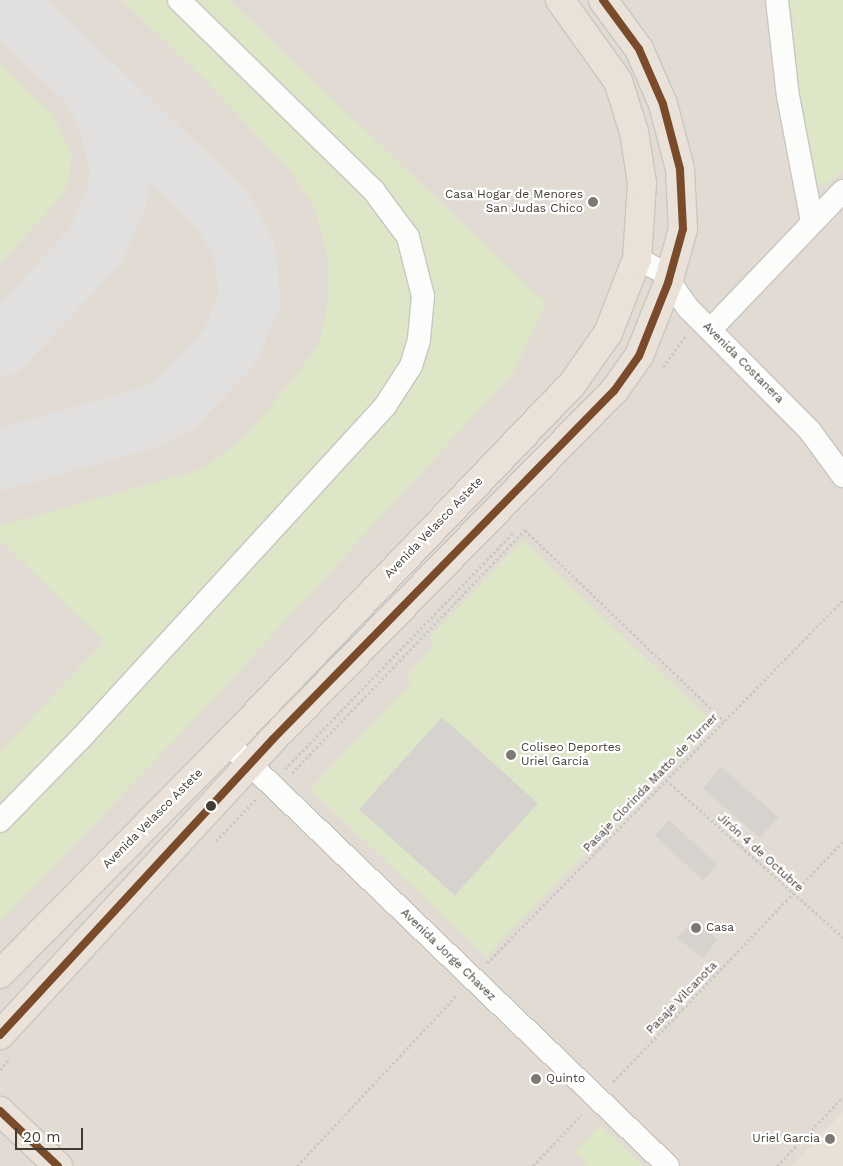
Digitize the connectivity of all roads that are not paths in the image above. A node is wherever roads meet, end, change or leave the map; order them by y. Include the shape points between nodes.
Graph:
1 (179, 0) edge
2 (560, 0) edge
3 (603, 0) edge
4 (777, 0) edge
5 (843, 191) edge
6 (812, 222) junction
7 (637, 259) junction
8 (668, 283) junction
9 (711, 330) junction
10 (843, 476) edge
11 (228, 743) junction
12 (250, 764) junction
13 (0, 821) edge
14 (0, 974) edge
15 (0, 1035) edge
16 (0, 1111) edge
17 (58, 1166) edge
18 (668, 1166) edge

1 - 13 street via 374,191 408,236 423,296 419,339 411,366 385,406 81,738
2 - 7 highway, Avenida Velasco Astete via 618,81 634,132 642,182
3 - 8 highway via 638,49 663,104 680,169 683,229
4 - 6 street via 788,96
5 - 6 street
6 - 9 street
7 - 8 street, Avenida Costanera via 652,263
7 - 11 highway, Avenida Velasco Astete via 608,333 573,383
8 - 9 street, Avenida Costanera
8 - 12 highway via 639,356 614,391
9 - 10 street, Avenida Costanera via 810,431
11 - 12 street, Avenida Jorge Chavez
11 - 14 highway, Avenida Velasco Astete
12 - 15 highway
12 - 18 street, Avenida Jorge Chavez
16 - 17 highway

